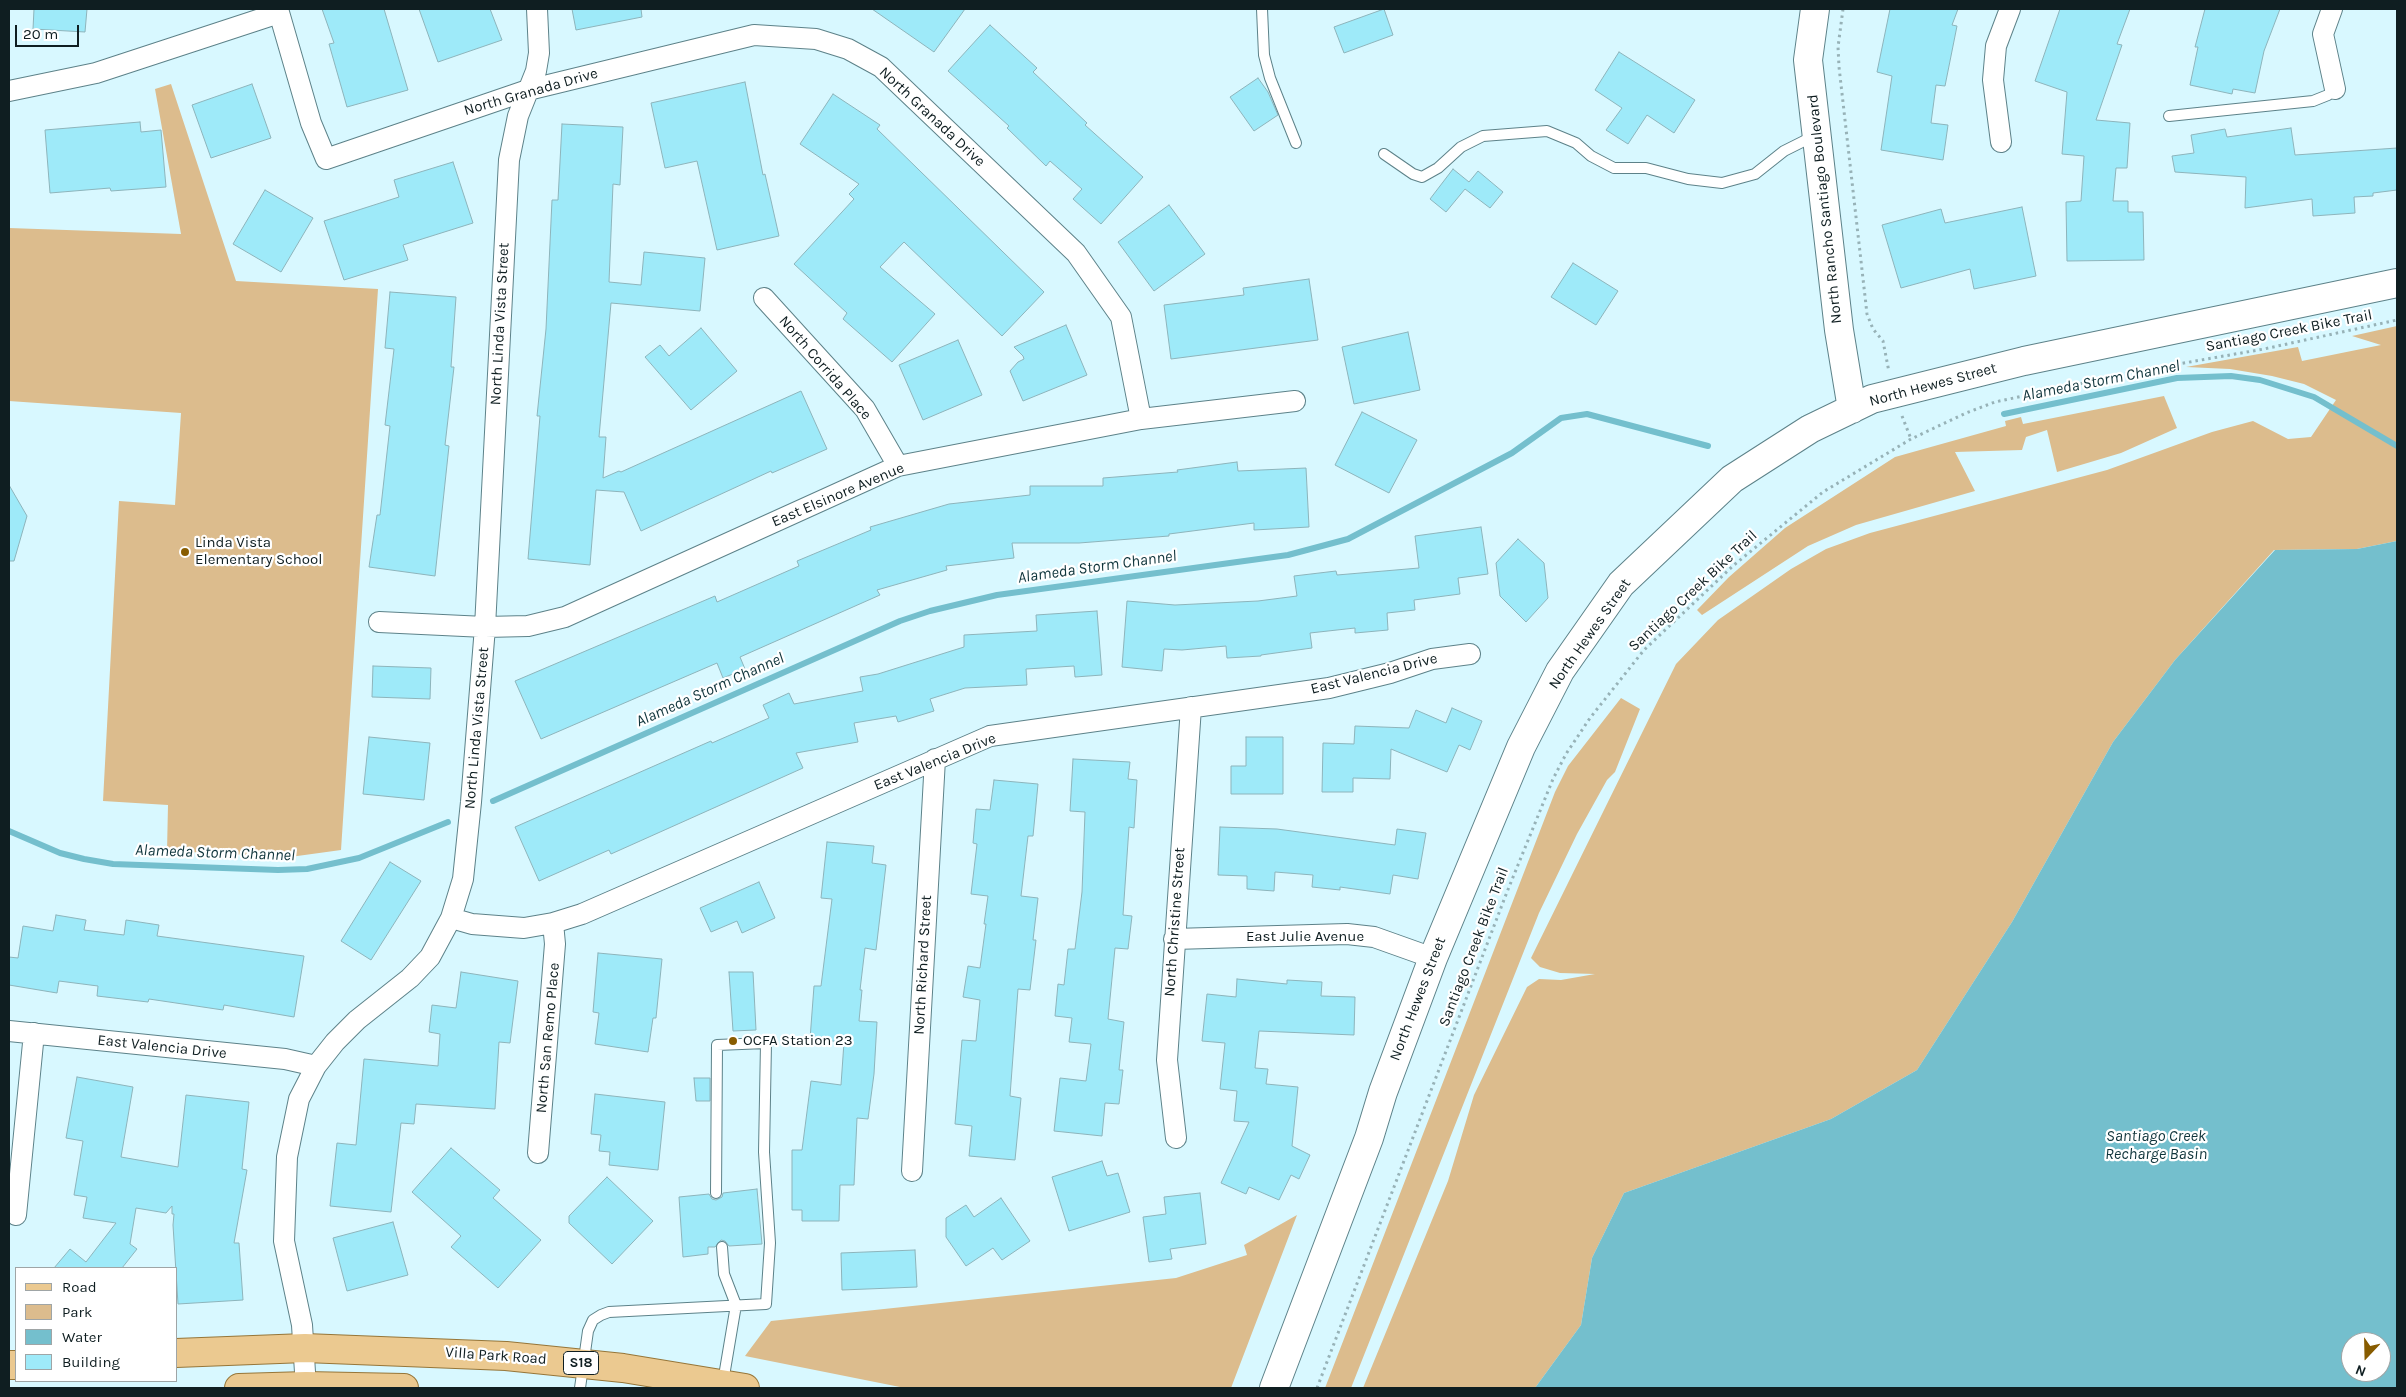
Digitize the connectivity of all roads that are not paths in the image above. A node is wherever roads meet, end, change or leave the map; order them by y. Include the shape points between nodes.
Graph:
1 (537, 9) edge
2 (1262, 9) edge
3 (1815, 9) edge
4 (2010, 9) edge
5 (2332, 9) edge
6 (278, 11) edge
7 (2335, 89) joint
8 (528, 90) junction
9 (9, 91) edge
10 (2169, 116) dead end
11 (1817, 134) junction
12 (2001, 142) dead end
13 (1296, 143) dead end
14 (1384, 154) dead end
15 (2397, 283) edge
16 (764, 298) dead end
17 (1295, 401) dead end
18 (1852, 409) junction
19 (1141, 420) junction
20 (898, 466) junction
21 (379, 622) dead end
22 (485, 627) junction
23 (1470, 654) dead end
24 (1191, 707) junction
25 (935, 759) junction
26 (451, 918) junction
27 (553, 923) junction
28 (1174, 939) junction
29 (1433, 958) junction
30 (9, 1031) edge
31 (34, 1033) junction
32 (316, 1066) junction
33 (1176, 1138) dead end
34 (538, 1153) dead end
35 (912, 1171) dead end
36 (716, 1193) dead end
37 (16, 1215) dead end
38 (722, 1246) dead end
39 (736, 1305) junction
40 (305, 1348) junction
41 (178, 1353) edge
42 (581, 1376) edge
43 (306, 1387) edge
44 (730, 1387) edge
45 (239, 1388) edge
46 (404, 1388) edge
47 (1274, 1388) edge

1 - 8 street, North Linda Vista Street via 539,53
2 - 13 lane via 1264,55
3 - 11 main road, North Rancho Santiago Boulevard via 1808,60
4 - 12 street via 1996,46 1993,80
5 - 7 street via 2322,34
6 - 8 street, North Granada Drive via 311,123 326,159
6 - 9 street via 96,72
7 - 10 lane via 2312,101
8 - 19 street, North Granada Drive via 754,35 816,39 848,49 881,67 1076,254 1121,317
8 - 22 street, North Linda Vista Street via 518,116 509,160
11 - 14 lane via 1784,151 1755,174 1722,183 1688,179 1646,168 1614,168 1591,156 1576,143 1547,131 1483,136 1461,147 1438,168 1422,177 1412,174
11 - 18 main road, North Rancho Santiago Boulevard via 1839,330
15 - 18 main road, North Hewes Street via 2024,361 1872,399
16 - 20 street, North Corrida Place via 865,409
17 - 19 street, East Elsinore Avenue
18 - 29 main road, North Hewes Street via 1810,429 1732,479 1621,584 1560,671 1536,714
19 - 20 street, East Elsinore Avenue
20 - 22 street, East Elsinore Avenue via 565,617 528,626
21 - 22 street, East Elsinore Avenue
22 - 26 street, North Linda Vista Street via 472,802 463,879
23 - 24 street, East Valencia Drive via 1432,659 1329,688
24 - 25 street, East Valencia Drive via 990,736
24 - 28 street, North Christine Street
25 - 27 street, East Valencia Drive via 582,914
25 - 35 street, North Richard Street
26 - 27 street, East Valencia Drive via 498,928
26 - 32 street, North Linda Vista Street via 430,957 410,978 357,1020
27 - 34 street, North San Remo Place via 555,944
28 - 29 street, East Julie Avenue via 1347,934 1374,937
28 - 33 street, North Christine Street via 1167,1060
29 - 47 main road, North Hewes Street
30 - 31 street, East Valencia Drive
31 - 32 street, East Valencia Drive via 285,1059
31 - 37 street
32 - 40 street, North Linda Vista Street via 299,1099 291,1128 284,1212 284,1241
36 - 39 lane via 717,1045 766,1043 764,1152 770,1243 766,1304
38 - 39 lane via 724,1274
39 - 42 lane via 601,1315 593,1320 588,1331
39 - 44 lane
40 - 41 main road, S18
40 - 42 main road, Villa Park Road / S18 via 442,1353
40 - 43 street, North Linda Vista Street
42 - 44 main road, Villa Park Road / S18
43 - 45 main road
43 - 46 main road

